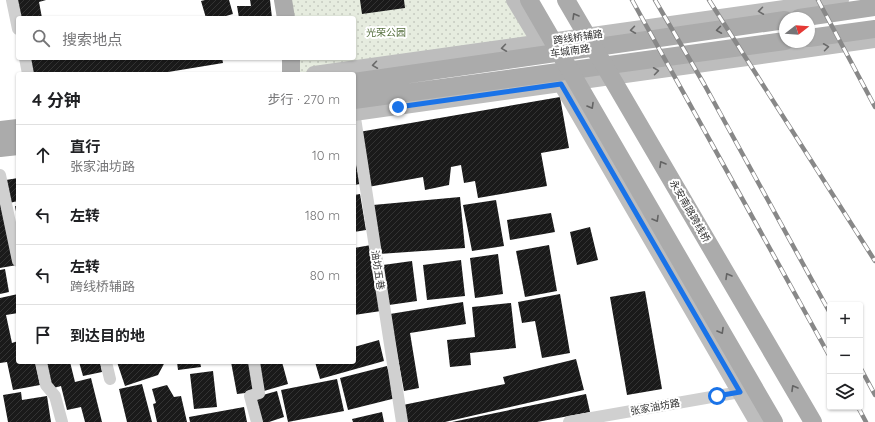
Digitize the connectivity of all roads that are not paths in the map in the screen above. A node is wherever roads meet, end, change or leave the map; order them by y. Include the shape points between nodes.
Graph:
1 (12, 0) edge
2 (284, 0) edge
3 (514, 0) edge
4 (529, 0) edge
5 (566, 0) edge
6 (841, 0) edge
7 (875, 7) edge
8 (286, 16) edge
9 (815, 16) edge
10 (16, 19) edge
11 (779, 21) edge
12 (875, 29) edge
13 (815, 37) edge
14 (875, 40) edge
15 (779, 42) edge
16 (540, 43) junction
17 (25, 60) edge
18 (291, 60) edge
19 (28, 72) edge
20 (290, 72) edge
21 (329, 72) edge
22 (356, 82) edge
23 (561, 84) junction
24 (356, 110) edge
25 (356, 110) edge
26 (356, 123) edge
27 (16, 128) edge
28 (0, 130) edge
29 (16, 146) edge
30 (0, 148) edge
31 (0, 175) edge
32 (16, 251) edge
33 (41, 364) edge
34 (106, 364) edge
35 (254, 364) edge
36 (110, 379) dead end
37 (740, 392) junction
38 (62, 422) edge
39 (257, 422) edge
40 (402, 422) edge
41 (569, 422) edge
42 (757, 422) edge
43 (774, 422) edge
44 (813, 422) edge

1 - 10 street
2 - 8 main road
3 - 16 street
4 -> 43 main road, bridge
44 -> 5 main road, 永安南路跨线桥, bridge
6 -> 16 street, 跨线桥辅路
7 - 9 main road
11 -> 22 main road, 车城南路
12 - 13 main road
23 -> 14 street
15 - 25 main road, 车城南路
16 -> 21 street, 跨线桥辅路
17 - 19 street
18 - 20 main road
23 - 24 street
23 - 37 street
26 - 40 street, 油坊五巷
27 - 28 main road
29 - 30 main road
31 - 32 street
33 - 38 street via 46,385 55,396
34 - 36 street
35 - 39 street via 259,393 250,396
37 - 41 street, 张家油坊路
37 - 42 street

